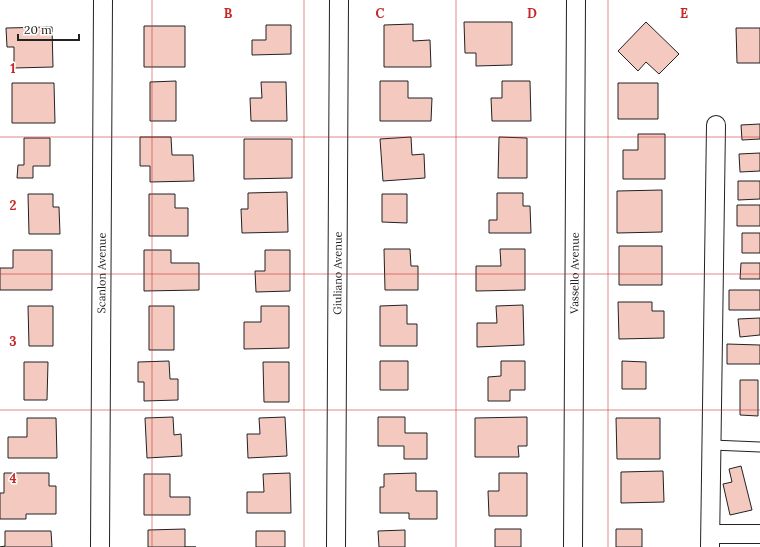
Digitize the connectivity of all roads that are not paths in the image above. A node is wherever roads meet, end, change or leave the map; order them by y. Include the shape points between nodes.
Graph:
1 (103, 0) edge
2 (339, 0) edge
3 (576, 0) edge
4 (716, 126) dead end
5 (712, 445) junction
6 (760, 447) edge
7 (760, 534) edge
8 (710, 540) edge
9 (100, 547) edge
10 (336, 547) edge
11 (573, 547) edge

1 - 9 street, Scanlon Avenue
2 - 10 street, Giuliano Avenue
3 - 11 street, Vassello Avenue
4 - 5 street
5 - 6 lane
5 - 8 street
7 - 8 street

